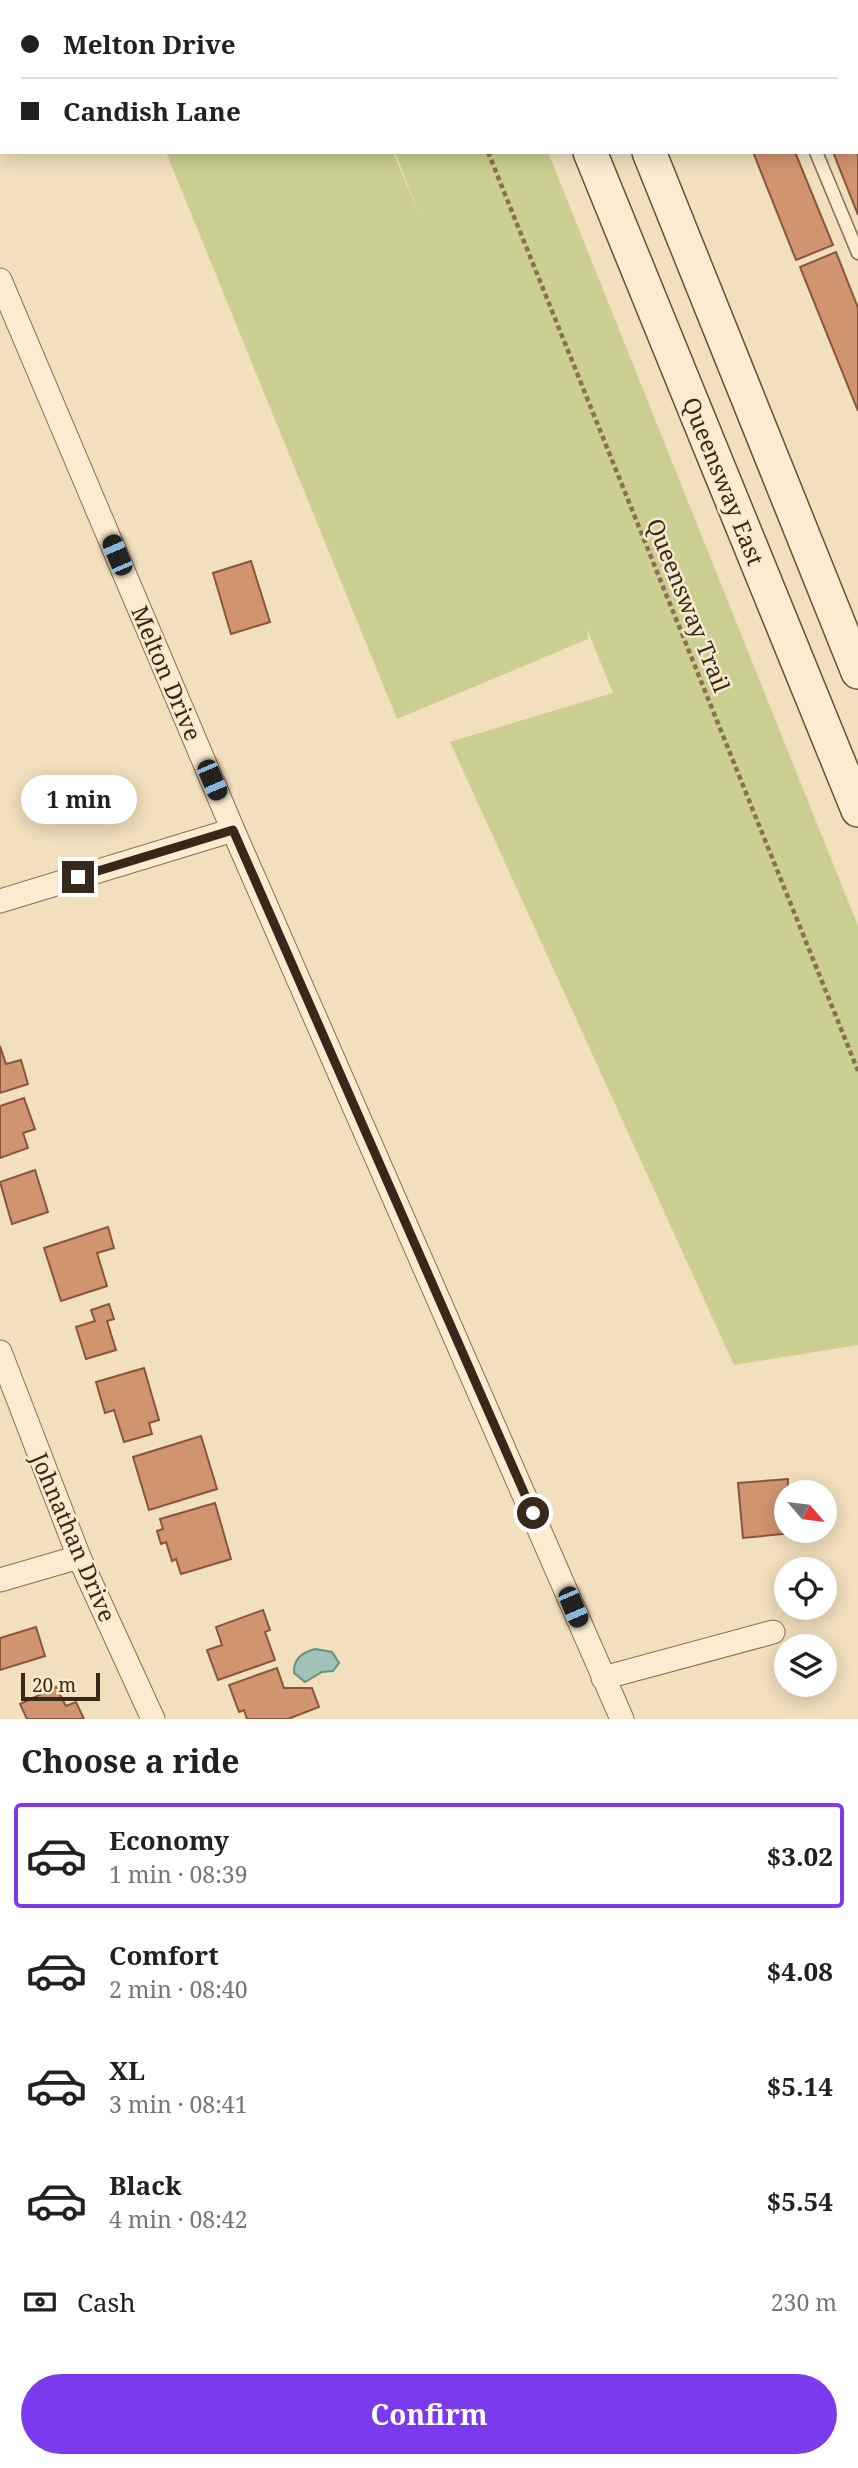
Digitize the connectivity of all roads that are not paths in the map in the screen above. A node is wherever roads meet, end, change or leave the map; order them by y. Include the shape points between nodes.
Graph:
1 (591, 154) edge
2 (650, 154) edge
3 (817, 154) edge
4 (858, 253) edge
5 (0, 280) edge
6 (858, 672) edge
7 (858, 810) edge
8 (233, 830) junction
9 (0, 901) edge
10 (0, 1352) edge
11 (79, 1557) junction
12 (0, 1580) edge
13 (773, 1632) dead end
14 (603, 1678) junction
15 (153, 1719) edge
16 (622, 1719) edge

1 - 7 main road, Queensway East
2 - 6 main road
3 - 4 lane
5 - 8 street, Melton Drive
8 - 9 street
8 - 14 street, Melton Drive
10 - 11 street, Johnathan Drive
11 - 12 street
11 - 15 street, Johnathan Drive
13 - 14 street
14 - 16 street, Melton Drive

